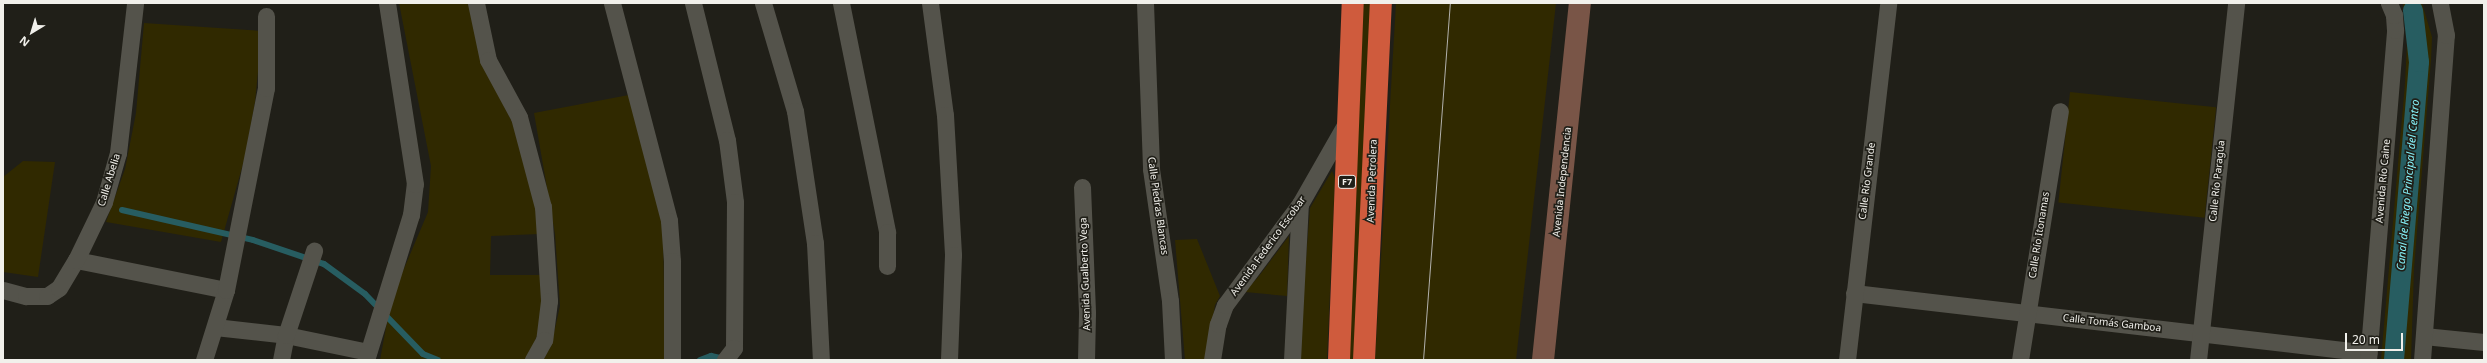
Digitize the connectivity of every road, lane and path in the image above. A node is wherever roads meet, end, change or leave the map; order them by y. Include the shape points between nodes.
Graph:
1 (135, 3) edge
2 (387, 3) edge
3 (476, 3) edge
4 (612, 3) edge
5 (693, 3) edge
6 (763, 3) edge
7 (842, 3) edge
8 (930, 3) edge
9 (1146, 3) edge
10 (1354, 3) edge
11 (1381, 3) edge
12 (1580, 3) edge
13 (1888, 3) edge
14 (2236, 3) edge
15 (2389, 3) edge
16 (2440, 3) edge
17 (266, 16) dead end
18 (2060, 110) dead end
19 (1350, 116) junction
20 (1082, 187) dead end
21 (1300, 204) junction
22 (314, 251) dead end
23 (76, 260) junction
24 (887, 266) dead end
25 (5, 289) edge
26 (226, 290) junction
27 (1854, 293) junction
28 (2027, 314) junction
29 (215, 327) junction
30 (2201, 333) junction
31 (286, 335) junction
32 (2424, 336) junction
33 (2484, 342) edge
34 (367, 356) edge
35 (2369, 357) edge
36 (204, 360) edge
37 (281, 360) edge
38 (533, 360) edge
39 (672, 360) edge
40 (725, 360) edge
41 (821, 360) edge
42 (949, 360) edge
43 (1086, 360) edge
44 (1173, 360) edge
45 (1212, 360) edge
46 (1292, 360) edge
47 (1339, 360) edge
48 (1364, 360) edge
49 (1543, 360) edge
50 (1847, 360) edge
51 (2020, 360) edge
52 (2198, 360) edge
53 (2422, 360) edge

1 - 23 street, Calle Abelia via 118,153 104,202
2 - 34 street via 415,184 411,215
3 - 38 street via 488,60 519,117 543,207 549,300 544,340
4 - 39 street via 669,221 672,261
5 - 40 street via 727,140 735,202 734,348
6 - 41 street via 795,110 815,242
7 - 24 street via 887,232
8 - 42 street via 945,115 953,255
9 - 44 street, Calle Piedras Blancas via 1151,170 1170,301
10 - 19 highway, F7
11 - 48 highway, Avenida Petrolera / F7
12 - 49 street, Avenida Independencia
13 - 27 street, Calle Río Grande
14 - 30 street, Calle Río Paragúa
15 - 35 street, Avenida Río Caine via 2394,15 2395,30
16 - 32 street via 2446,35
17 - 26 street via 266,88
18 - 28 street, Calle Río Itonamas
19 - 21 street, Avenida Federico Escobar
19 - 47 highway, F7
20 - 43 street, Avenida Gualberto Vega via 1088,313
21 - 45 street, Avenida Federico Escobar via 1225,305 1218,324
21 - 46 street
22 - 31 street
23 - 25 street, Calle Abelia via 60,288 47,296 26,296
23 - 26 street
26 - 29 street
27 - 28 street, Calle Tomás Gamboa
27 - 50 street, Calle Río Grande
28 - 30 street, Calle Tomás Gamboa
28 - 51 street, Calle Río Itonamas
29 - 31 street
29 - 36 street
30 - 35 street, Calle Tomás Gamboa
30 - 52 street, Calle Río Paragúa
31 - 34 street
31 - 37 street
32 - 33 street
32 - 53 street

